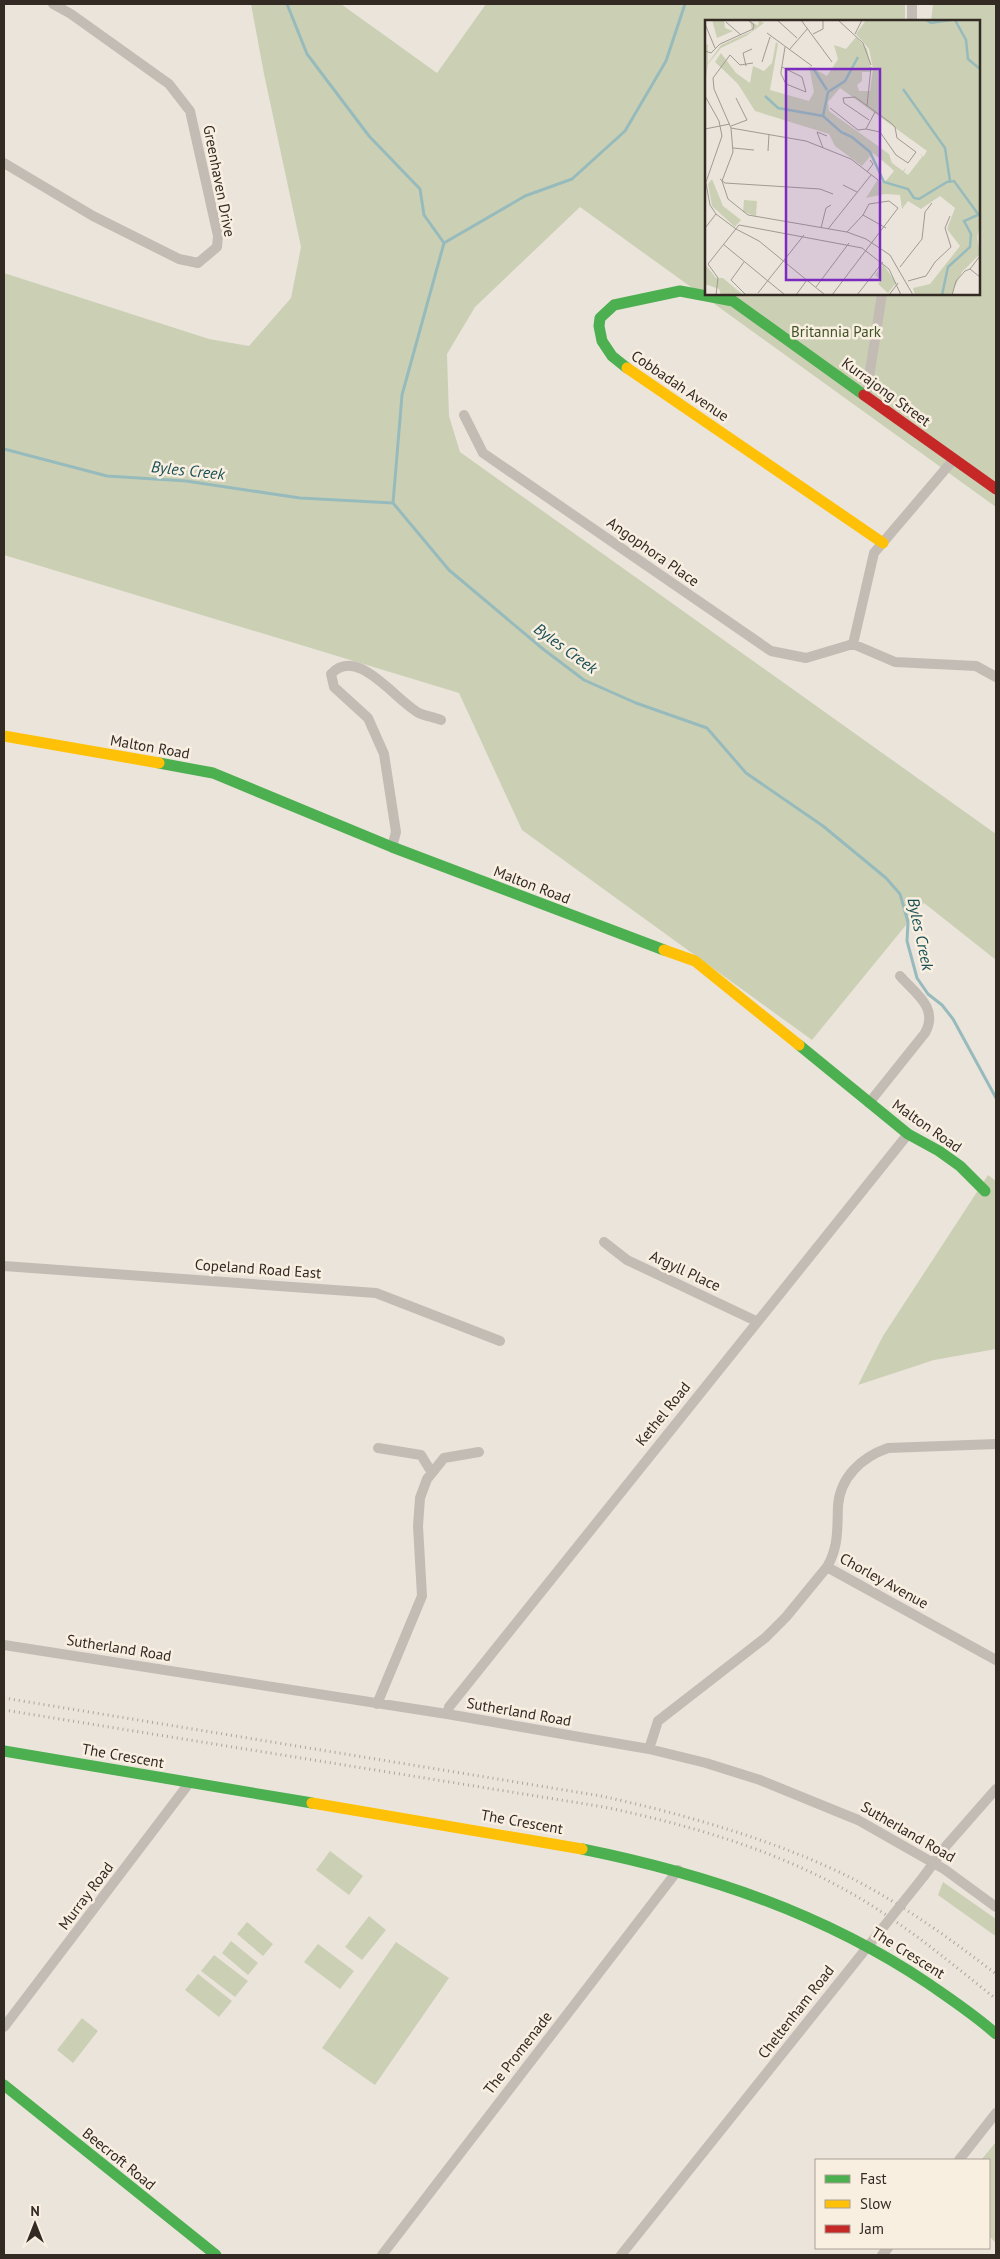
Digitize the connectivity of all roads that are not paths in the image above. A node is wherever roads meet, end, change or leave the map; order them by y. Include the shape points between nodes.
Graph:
1 (54, 4) edge
2 (912, 4) edge
3 (912, 20) edge
4 (4, 163) edge
5 (705, 294) edge
6 (712, 295) edge
7 (882, 295) edge
8 (733, 301) joint
9 (866, 397) junction
10 (464, 415) dead end
11 (954, 459) junction
12 (996, 489) edge
13 (883, 543) junction
14 (853, 644) junction
15 (996, 676) edge
16 (441, 720) dead end
17 (4, 736) edge
18 (392, 848) junction
19 (900, 976) dead end
20 (869, 1103) junction
21 (908, 1134) junction
22 (985, 1192) dead end
23 (604, 1242) dead end
24 (4, 1266) edge
25 (756, 1321) junction
26 (500, 1341) dead end
27 (996, 1444) edge
28 (378, 1448) dead end
29 (479, 1452) dead end
30 (432, 1473) junction
31 (827, 1567) junction
32 (4, 1645) edge
33 (996, 1660) edge
34 (377, 1704) junction
35 (447, 1714) junction
36 (649, 1749) junction
37 (4, 1751) edge
38 (190, 1782) junction
39 (996, 1789) edge
40 (934, 1863) junction
41 (678, 1870) junction
42 (996, 1907) edge
43 (868, 1945) junction
44 (4, 2027) edge
45 (996, 2034) edge
46 (4, 2085) edge
47 (996, 2113) edge
48 (960, 2159) edge
49 (216, 2255) edge
50 (382, 2255) edge
51 (621, 2255) edge

1 - 4 street, Greenhaven Drive via 169,84 190,111 218,236 217,247 198,263 179,259 93,216
2 - 3 street
5 - 13 street, Cobbadah Avenue via 680,291 622,303 606,310 599,332 607,352
6 - 8 street, Cobbadah Avenue
7 - 9 street
8 - 9 street, Kurrajong Street
9 - 11 street, Kurrajong Street
10 - 14 street, Angophora Place via 483,453 771,651 806,658
11 - 12 street, Kurrajong Street
11 - 13 street
13 - 14 street via 874,553
14 - 15 street via 895,662 976,666
16 - 18 street via 419,713 374,676 354,665 338,667 332,674 334,687 368,718 384,754 396,832
17 - 18 street, Malton Road via 213,773
18 - 20 street, Malton Road via 695,961
19 - 20 street via 927,1006 930,1021 925,1033
20 - 21 street, Malton Road
21 - 22 street, Malton Road via 930,1145 975,1179
21 - 25 street, Kethel Road
23 - 25 street, Argyll Place via 627,1260
24 - 26 street, Copeland Road East via 376,1293
25 - 35 street, Kethel Road via 449,1707
27 - 31 street via 901,1446 868,1458 850,1474 840,1493 836,1547
28 - 30 street via 421,1455
29 - 30 street via 447,1457
30 - 34 street via 423,1488 418,1509 422,1596
31 - 33 street, Chorley Avenue
31 - 36 street, Chorley Avenue via 765,1638 658,1721
32 - 34 street, Sutherland Road
34 - 35 street, Sutherland Road
35 - 36 street, Sutherland Road
36 - 40 street, Sutherland Road via 715,1766 811,1799 858,1820
37 - 38 street, The Crescent
38 - 41 street, The Crescent via 554,1843
38 - 44 street, Murray Road
39 - 40 street, Cheltenham Road
40 - 42 street, Sutherland Road
40 - 43 street, Cheltenham Road, bridge
41 - 43 street, The Crescent via 779,1903
41 - 50 street, The Promenade
43 - 45 street, The Crescent via 911,1970
43 - 51 street, Cheltenham Road
46 - 49 street, Beecroft Road
47 - 48 street

